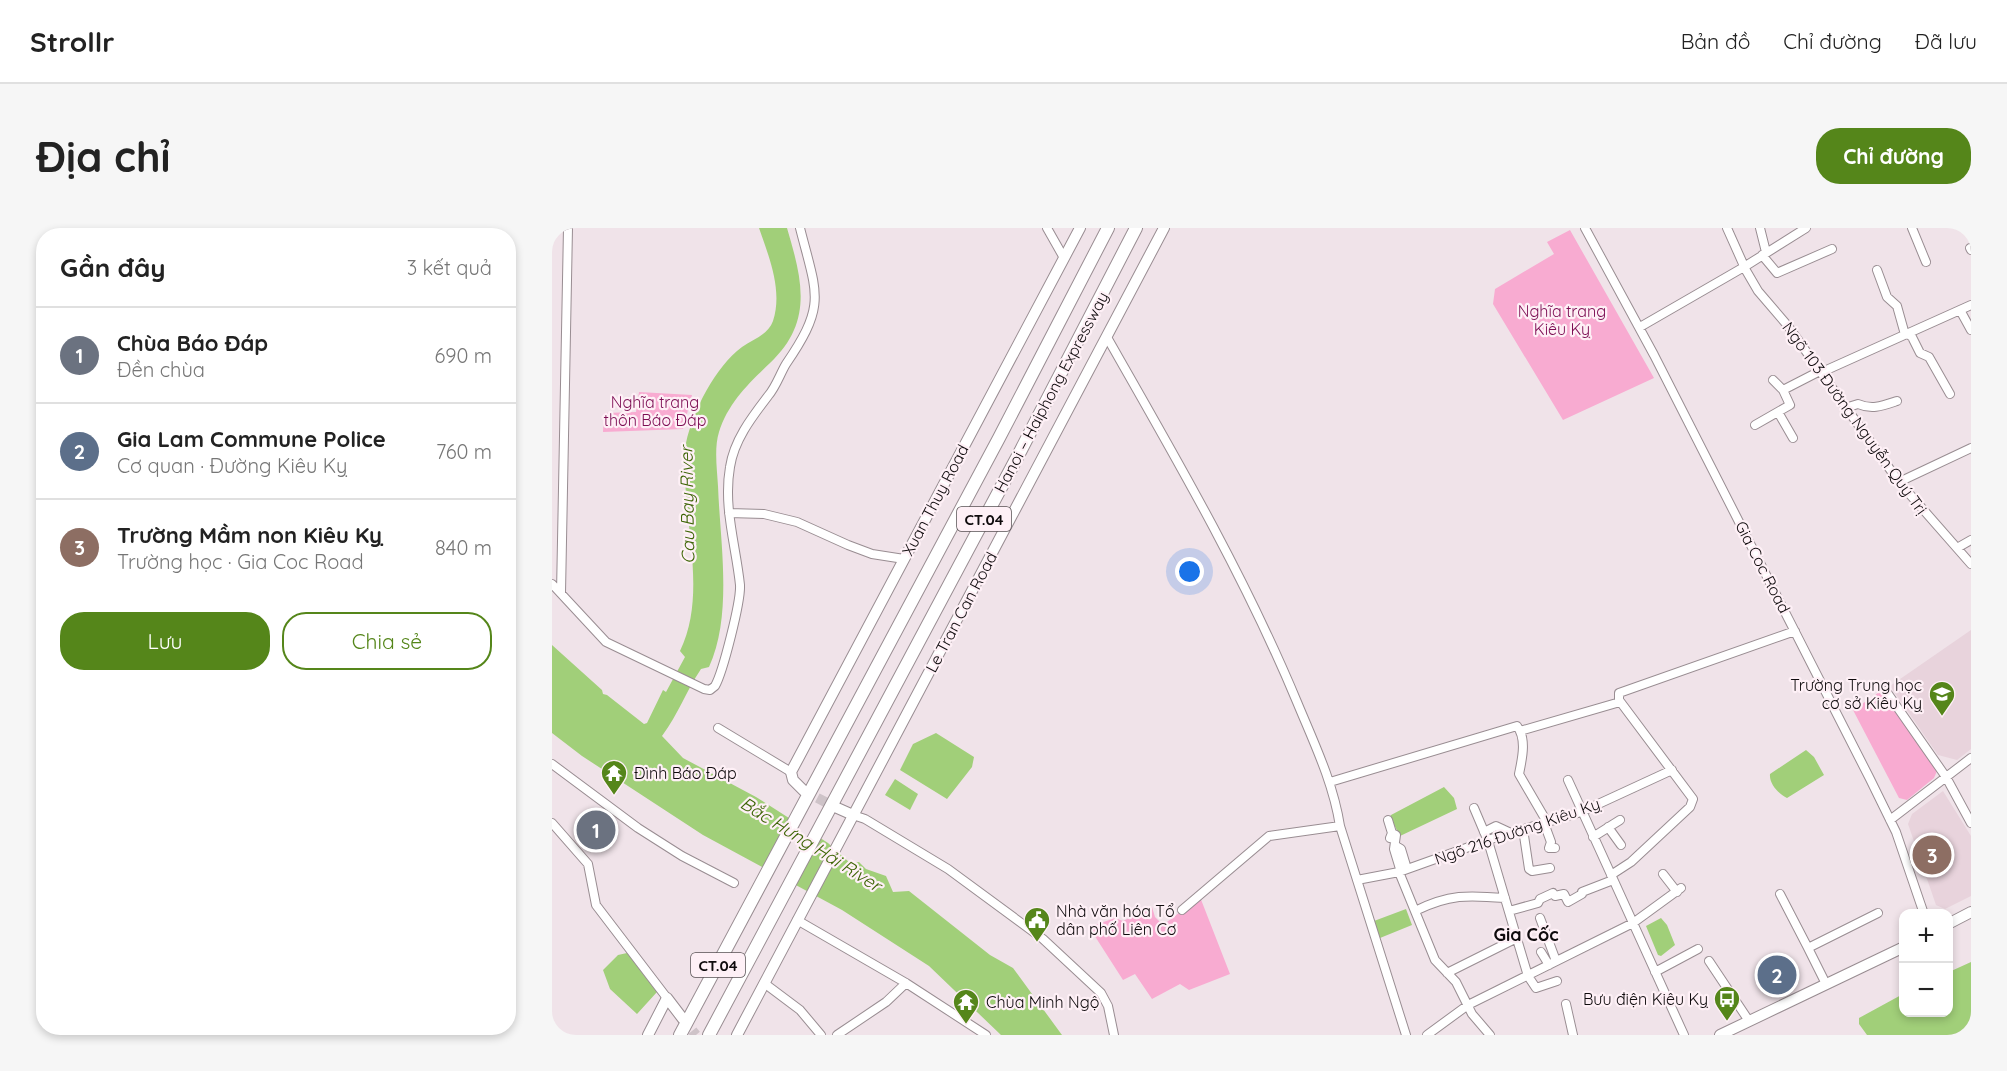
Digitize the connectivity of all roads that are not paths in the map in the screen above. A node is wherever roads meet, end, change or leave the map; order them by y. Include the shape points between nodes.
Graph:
1 (568, 228) edge
2 (800, 228) edge
3 (1047, 228) edge
4 (1080, 228) edge
5 (1107, 228) edge
6 (1136, 228) edge
7 (1164, 228) edge
8 (1585, 228) edge
9 (1727, 228) edge
10 (1760, 228) edge
11 (1806, 228) edge
12 (1912, 228) edge
13 (1832, 249) dead end
14 (1764, 253) junction
15 (1064, 258) junction
16 (1926, 262) dead end
17 (1744, 267) junction
18 (1877, 270) dead end
19 (1971, 305) edge
20 (1960, 310) junction
21 (1640, 327) junction
22 (1971, 330) edge
23 (1907, 333) junction
24 (1108, 339) junction
25 (1821, 371) junction
26 (1773, 380) dead end
27 (1783, 390) junction
28 (1950, 394) dead end
29 (1897, 401) dead end
30 (1845, 408) junction
31 (1778, 412) junction
32 (1755, 425) dead end
33 (1793, 438) dead end
34 (1971, 448) edge
35 (1899, 482) junction
36 (729, 513) junction
37 (1971, 540) edge
38 (1957, 548) junction
39 (904, 559) junction
40 (1971, 564) edge
41 (552, 584) edge
42 (561, 593) junction
43 (1795, 631) junction
44 (1886, 691) dead end
45 (1620, 702) junction
46 (718, 728) dead end
47 (1520, 731) junction
48 (1971, 758) edge
49 (552, 764) edge
50 (1672, 770) junction
51 (791, 772) junction
52 (1946, 777) junction
53 (1568, 780) dead end
54 (1330, 782) junction
55 (806, 794) junction
56 (832, 808) junction
57 (1474, 808) dead end
58 (1581, 812) junction
59 (853, 815) junction
60 (1388, 820) dead end
61 (1620, 820) dead end
62 (1890, 820) junction
63 (552, 823) edge
64 (1546, 823) junction
65 (1971, 823) edge
66 (1340, 826) junction
67 (1608, 826) junction
68 (1523, 829) junction
69 (1484, 832) junction
70 (1511, 833) junction
71 (1593, 837) junction
72 (1488, 841) junction
73 (1621, 846) dead end
74 (1555, 848) dead end
75 (1550, 868) dead end
76 (1402, 871) junction
77 (1663, 874) dead end
78 (1612, 878) junction
79 (1357, 880) junction
80 (734, 883) dead end
81 (1780, 894) dead end
82 (1505, 898) junction
83 (1922, 909) edge
84 (1182, 910) dead end
85 (1415, 911) junction
86 (1509, 911) junction
87 (1971, 912) edge
88 (1878, 913) dead end
89 (799, 916) junction
90 (1540, 918) dead end
91 (1953, 921) edge
92 (1633, 923) junction
93 (1517, 938) junction
94 (1808, 948) junction
95 (1899, 949) edge
96 (1698, 950) dead end
97 (1541, 952) dead end
98 (1709, 961) dead end
99 (1553, 963) junction
100 (1656, 972) junction
101 (1447, 973) junction
102 (1528, 976) junction
103 (1557, 981) dead end
104 (764, 983) junction
105 (906, 983) junction
106 (1826, 984) junction
107 (668, 998) junction
108 (1566, 1004) dead end
109 (1468, 1005) junction
110 (683, 1019) tunnel mouth
111 (1749, 1021) junction
112 (648, 1035) edge
113 (680, 1035) edge
114 (709, 1035) edge
115 (736, 1035) edge
116 (821, 1035) edge
117 (837, 1035) edge
118 (986, 1035) edge
119 (1114, 1035) edge
120 (1406, 1035) edge
121 (1427, 1035) edge
122 (1490, 1035) edge
123 (1573, 1035) edge
124 (1684, 1035) edge
125 (1720, 1035) edge

1 - 42 street
2 - 36 street via 816,298 810,327 733,453
3 - 15 street
4 - 15 main road, Xuan Thuy Road
5 - 55 highway, Hanoi – Haiphong Expressway / CT.04 via 999,438
6 - 56 highway, Hanoi – Haiphong Expressway / CT.04
7 - 24 main road, Le Tran Can Road
8 - 21 street, Gia Coc Road
9 - 17 street, Ngõ 103 Đường Nguyễn Quý Trị
10 - 14 street
11 - 14 street
12 - 16 street
13 - 14 street via 1777,273
14 - 17 street
15 - 39 main road, Xuan Thuy Road
17 - 21 street
17 - 25 street, Ngõ 103 Đường Nguyễn Quý Trị via 1758,291
18 - 23 street
19 - 20 street
20 - 22 street
20 - 23 street
21 - 43 street, Gia Coc Road
23 - 25 street
23 - 28 street via 1920,353 1929,357
24 - 54 street via 1240,574
24 - 59 main road, Le Tran Can Road
25 - 27 street
25 - 30 street, Ngõ 103 Đường Nguyễn Quý Trị
26 - 27 street
27 - 31 street via 1790,405
29 - 30 street via 1877,408 1866,409 1858,404
30 - 35 street, Ngõ 103 Đường Nguyễn Quý Trị
31 - 32 street
31 - 33 street
34 - 35 street
35 - 38 street, Ngõ 103 Đường Nguyễn Quý Trị
36 - 39 street via 764,514 797,522 856,548
36 - 42 street via 740,582 739,604 719,680 710,690 606,642
37 - 38 street
38 - 40 street, Ngõ 103 Đường Nguyễn Quý Trị
39 - 51 main road, Xuan Thuy Road
41 - 42 street
43 - 45 street via 1626,688 1619,693
43 - 62 street, Gia Coc Road
44 - 52 street
45 - 47 street
45 - 50 street
46 - 51 street
47 - 54 street via 1513,726
47 - 64 street via 1523,753 1519,774
48 - 52 street
49 - 80 street via 638,828
50 - 58 street, Ngõ 216 Đường Kiêu Kỵ
50 - 78 street via 1692,795 1690,807
51 - 55 main road
52 - 62 street
52 - 65 street
53 - 58 street
54 - 66 street
55 - 113 highway, CT.04
56 - 59 main road
56 - 114 highway, CT.04
57 - 69 street
58 - 64 street, Ngõ 216 Đường Kiêu Kỵ
58 - 71 street
59 - 89 main road, Le Tran Can Road
59 - 119 street via 948,869 1043,939 1101,993
60 - 76 street
61 - 67 street
62 - 83 street, Gia Coc Road
63 - 107 street via 588,864 596,905
64 - 68 street, Ngõ 216 Đường Kiêu Kỵ
64 - 74 street via 1549,848
66 - 79 street
66 - 84 street via 1269,836
67 - 71 street
67 - 73 street
68 - 70 street, Ngõ 216 Đường Kiêu Kỵ
68 - 75 street via 1529,868
69 - 70 street via 1496,826
69 - 72 street
70 - 72 street, Ngõ 216 Đường Kiêu Kỵ
71 - 78 street
72 - 76 street, Ngõ 216 Đường Kiêu Kỵ
72 - 82 street
76 - 79 street, Ngõ 216 Đường Kiêu Kỵ
76 - 85 street
77 - 92 street via 1679,890
78 - 86 street via 1581,892 1571,902 1564,894 1552,893 1538,903
78 - 92 street
79 - 120 street
81 - 94 street
82 - 85 street via 1456,896
82 - 86 street
85 - 101 street via 1434,960
86 - 93 street
87 - 91 main road
88 - 94 street
89 - 104 main road, Le Tran Can Road
89 - 105 street
90 - 99 street
92 - 99 street
92 - 100 street
93 - 101 street
93 - 102 street
94 - 106 street
95 - 106 main road
96 - 100 street
97 - 99 street
98 - 111 street
99 - 102 street
100 - 124 street
101 - 109 street
102 - 103 street via 1536,988
102 - 109 street
104 - 115 main road, Le Tran Can Road
104 - 116 street via 800,1010
105 - 117 street via 886,1002
105 - 118 street
106 - 111 main road
107 - 110 main road
107 - 112 main road
108 - 123 street
109 - 121 street
109 - 122 street
111 - 125 main road

